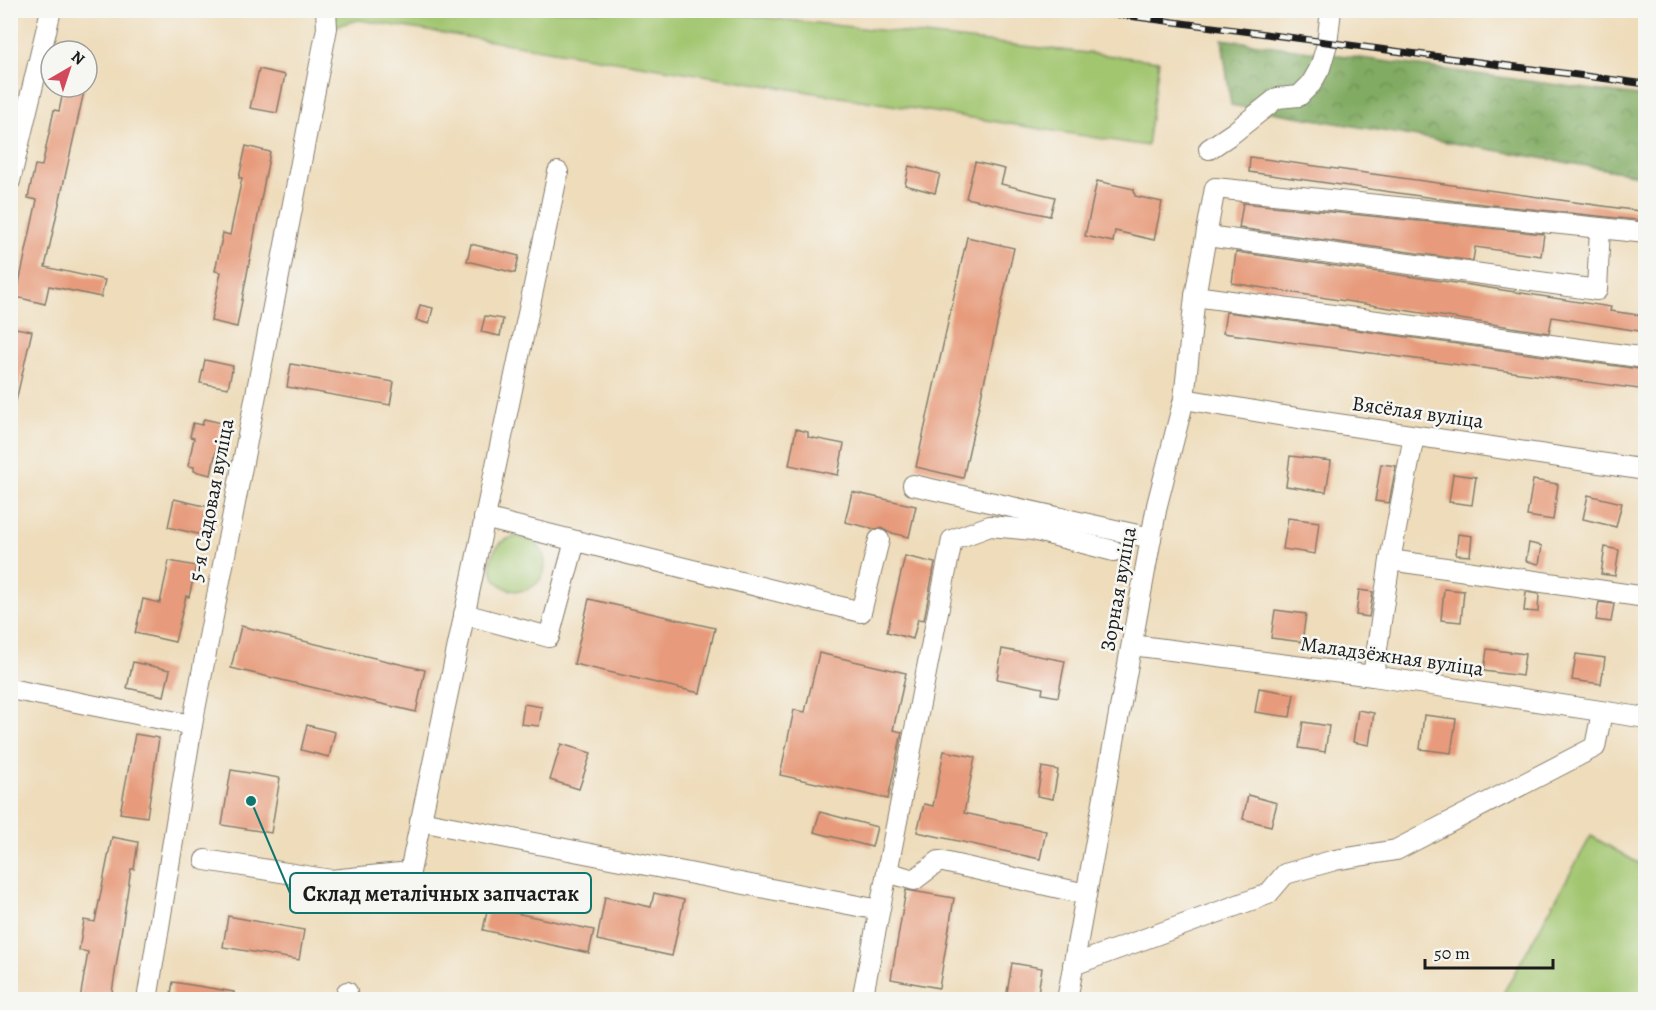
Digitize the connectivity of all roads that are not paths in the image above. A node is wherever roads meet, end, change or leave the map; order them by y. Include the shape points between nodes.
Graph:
1 (51, 10) edge
2 (326, 10) edge
3 (1331, 10) edge
4 (1209, 149) dead end
5 (558, 172) dead end
6 (10, 181) edge
7 (1600, 228) junction
8 (1646, 233) edge
9 (1207, 236) junction
10 (1196, 296) junction
11 (1646, 358) edge
12 (1184, 399) junction
13 (1414, 436) junction
14 (1646, 470) edge
15 (913, 485) dead end
16 (484, 518) junction
17 (1151, 538) junction
18 (879, 540) dead end
19 (575, 541) junction
20 (1114, 551) dead end
21 (1390, 560) junction
22 (1646, 597) edge
23 (464, 614) junction
24 (1132, 645) junction
25 (1373, 675) junction
26 (10, 689) edge
27 (1602, 712) junction
28 (1646, 718) edge
29 (192, 725) junction
30 (420, 821) junction
31 (205, 860) dead end
32 (887, 872) junction
33 (1086, 894) junction
34 (879, 910) junction
35 (1073, 965) junction
36 (147, 999) edge
37 (862, 999) edge
38 (1067, 999) edge

1 - 6 street
2 - 29 street, 5-я Садовая вуліца via 327,28
3 - 4 street via 1327,44 1311,84 1299,96 1277,98
5 - 16 street
7 - 8 street
7 - 9 street, Зорная вуліца via 1215,188
7 - 9 street via 1597,290
9 - 10 street, Зорная вуліца
10 - 11 street
10 - 12 street, Зорная вуліца
12 - 13 street, Вясёлая вуліца
12 - 17 street, Зорная вуліца
13 - 14 street, Вясёлая вуліца
13 - 21 street
15 - 17 street
16 - 19 street
16 - 23 street
17 - 24 street, Зорная вуліца
18 - 19 street via 861,612
19 - 23 street via 549,637
20 - 32 street via 1033,530 990,526 952,540
21 - 22 street
21 - 25 street
23 - 30 street
24 - 25 street, Маладзёжная вуліца
24 - 33 street, Зорная вуліца
25 - 27 street, Маладзёжная вуліца
26 - 29 street
27 - 28 street, Маладзёжная вуліца
27 - 35 street via 1595,747 1396,850 1335,860 1285,874 1268,894
29 - 36 street, 5-я Садовая вуліца
30 - 31 street via 410,872 331,880
30 - 34 street
32 - 33 street via 914,880 939,861
32 - 34 street
33 - 35 street, Зорная вуліца
34 - 37 street
35 - 38 street, Зорная вуліца

